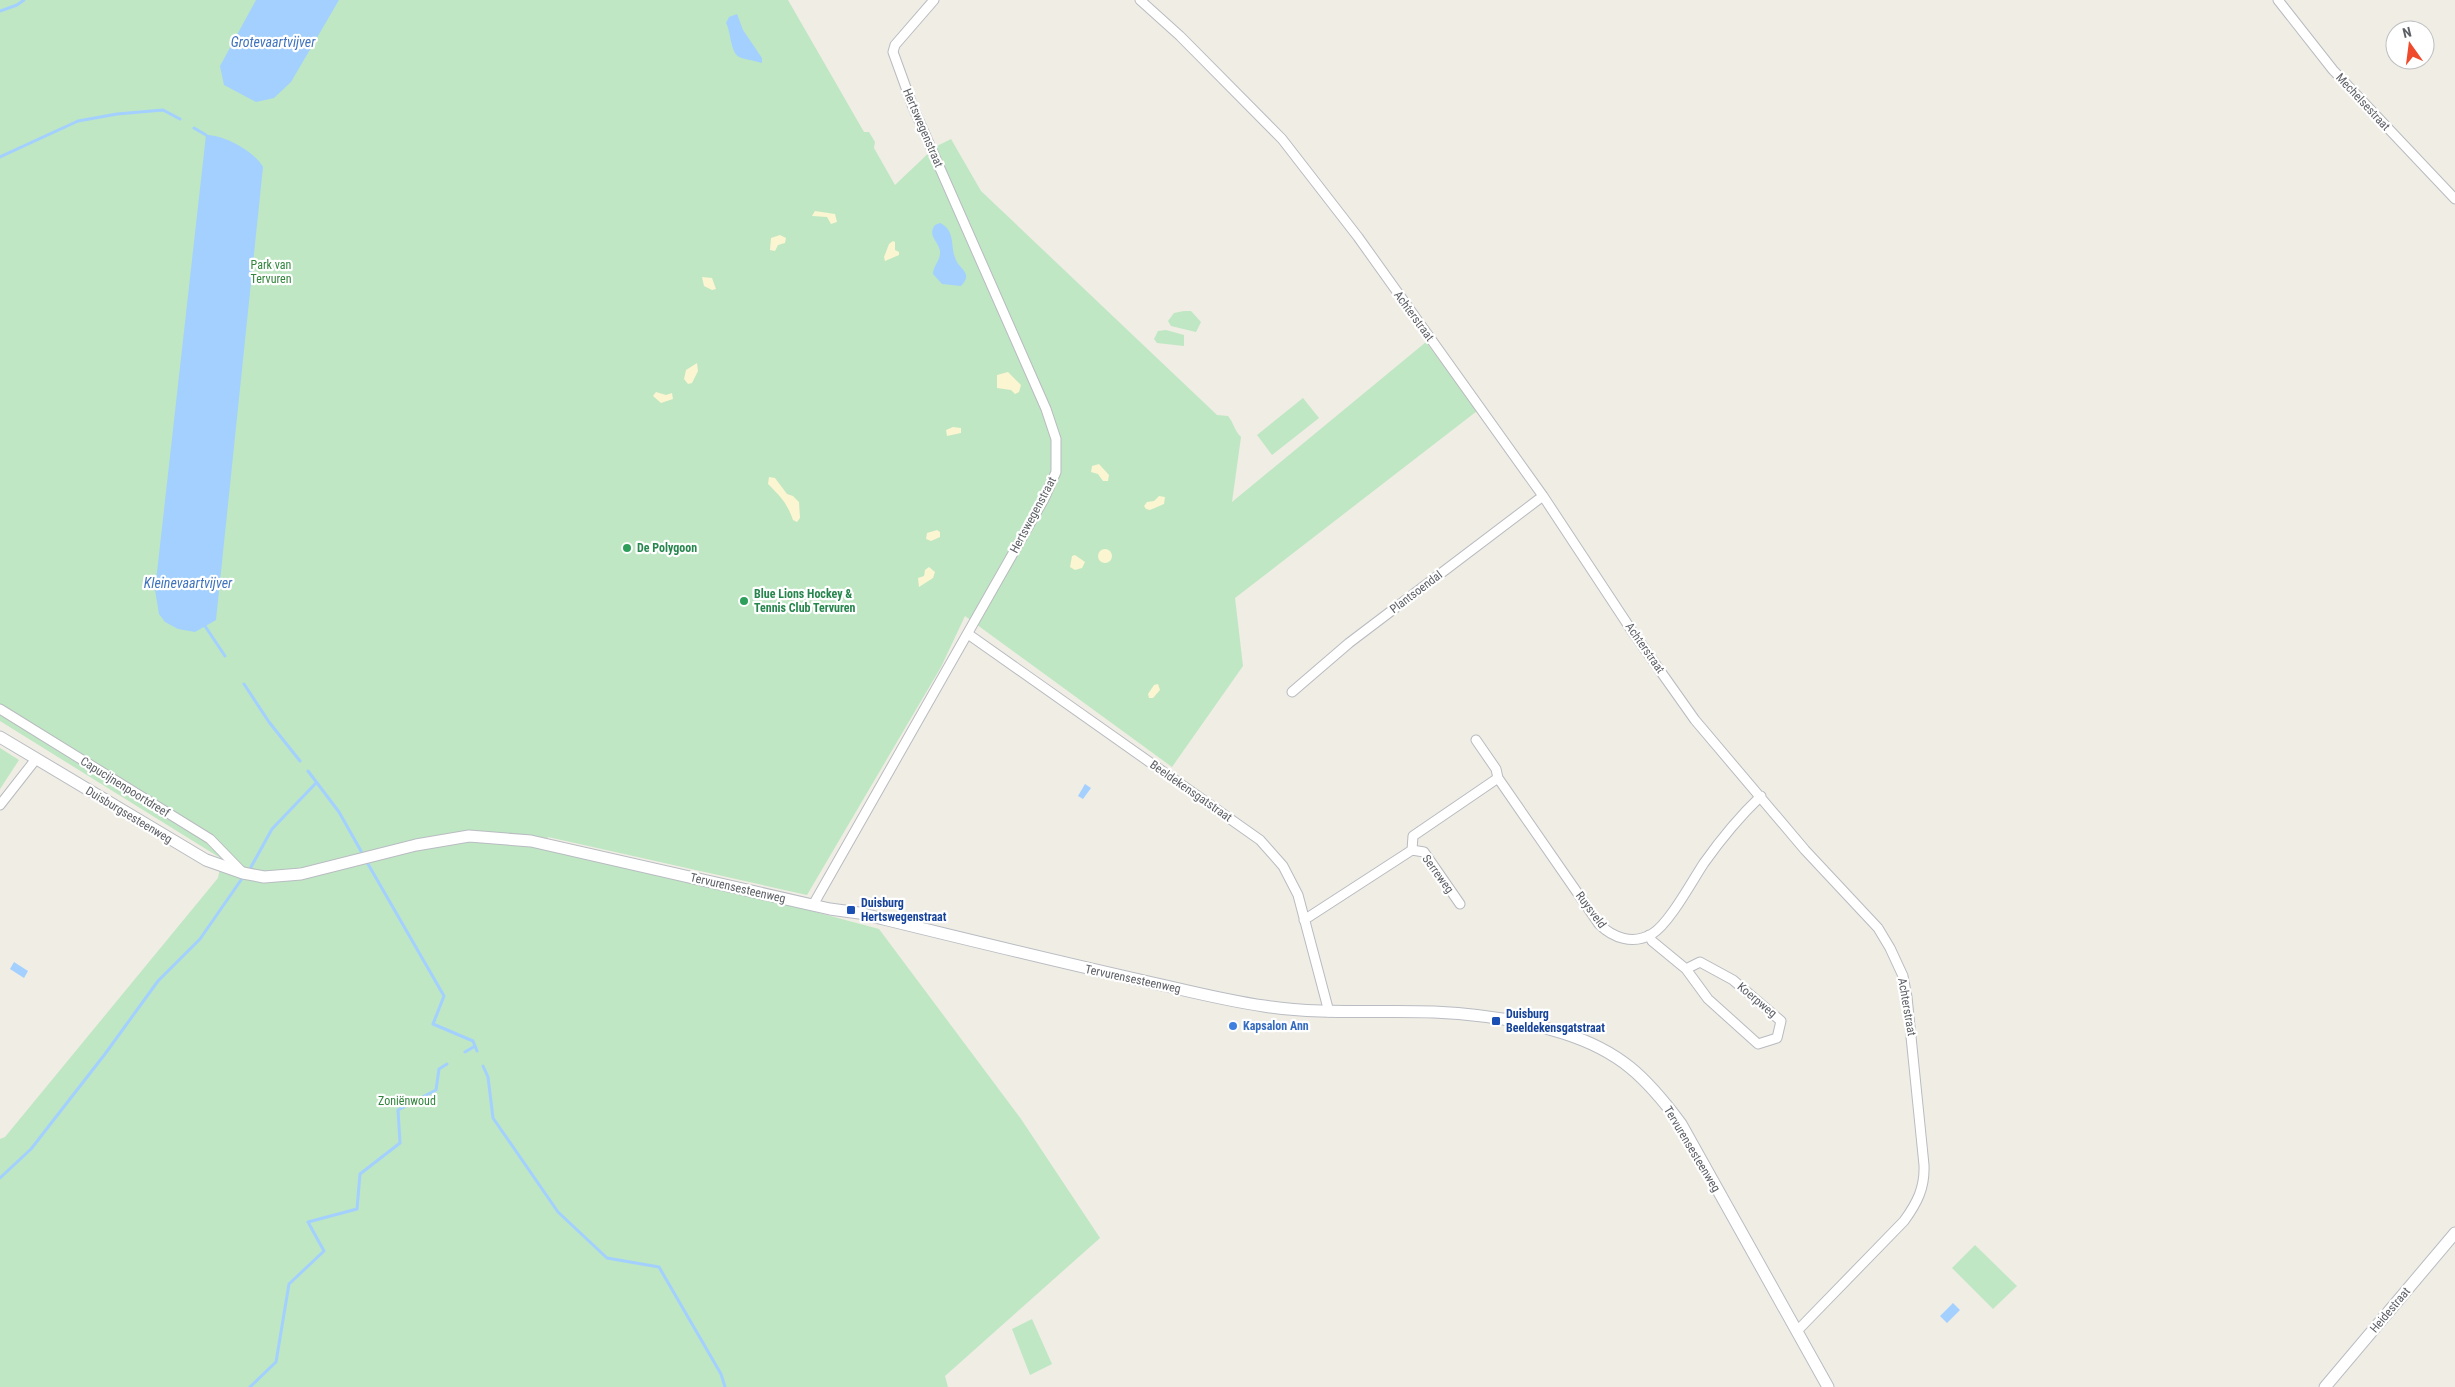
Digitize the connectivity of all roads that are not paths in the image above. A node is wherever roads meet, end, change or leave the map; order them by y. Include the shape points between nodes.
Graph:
1 (934, 0) edge
2 (1140, 0) edge
3 (2278, 0) edge
4 (2455, 199) edge
5 (1543, 496) junction
6 (968, 634) junction
7 (1292, 692) dead end
8 (0, 709) edge
9 (0, 737) edge
10 (1476, 740) dead end
11 (36, 759) junction
12 (1498, 778) junction
13 (1761, 796) junction
14 (0, 805) edge
15 (1412, 850) junction
16 (243, 873) junction
17 (264, 877) joint
18 (1460, 904) dead end
19 (813, 905) junction
20 (1304, 920) junction
21 (1649, 935) junction
22 (1686, 968) junction
23 (1328, 1012) junction
24 (2455, 1233) edge
25 (1797, 1331) junction
26 (1828, 1387) edge
27 (2325, 1387) edge

1 - 6 street, Hertswegenstraat via 895,45 895,60 1046,409 1056,439 1056,472 1044,499
2 - 5 street, Achterstraat via 1282,138 1358,238
3 - 4 street, Mechelsestraat via 2333,70
5 - 7 street, Plantsoendal via 1349,644
5 - 13 street, Achterstraat via 1695,720
6 - 19 street, Hertswegenstraat
6 - 20 street, Beeldekensgatstraat via 1260,840 1283,866 1298,894
8 - 16 street, Capucijnenpoortdreef via 210,839
9 - 11 street, Duisburgsesteenweg
10 - 12 street, Ruysveld
11 - 14 street
11 - 16 street, Duisburgsesteenweg via 206,860
12 - 15 street via 1413,836
12 - 21 street, Ruysveld via 1599,924 1612,935 1626,939
13 - 21 street via 1736,821 1664,922
13 - 25 street, Achterstraat via 1805,850 1874,922 1900,969 1909,1007 1924,1165 1921,1193 1904,1221
15 - 18 street, Serreweg via 1424,852
15 - 20 street
16 - 17 street, Duisburgsesteenweg
17 - 19 street, Tervurensesteenweg via 301,874 416,845 469,836 531,841
19 - 23 street, Tervurensesteenweg via 1236,1002
20 - 23 street, Beeldekensgatstraat
21 - 22 street, Koerpweg
22 - 22 street, Koerpweg via 1708,999 1758,1044 1777,1038 1781,1021 1733,980 1700,962
23 - 25 street, Tervurensesteenweg via 1432,1012 1490,1016 1564,1033 1613,1054 1640,1074 1680,1124
24 - 27 street, Heidestraat
25 - 26 street, Tervurensesteenweg

